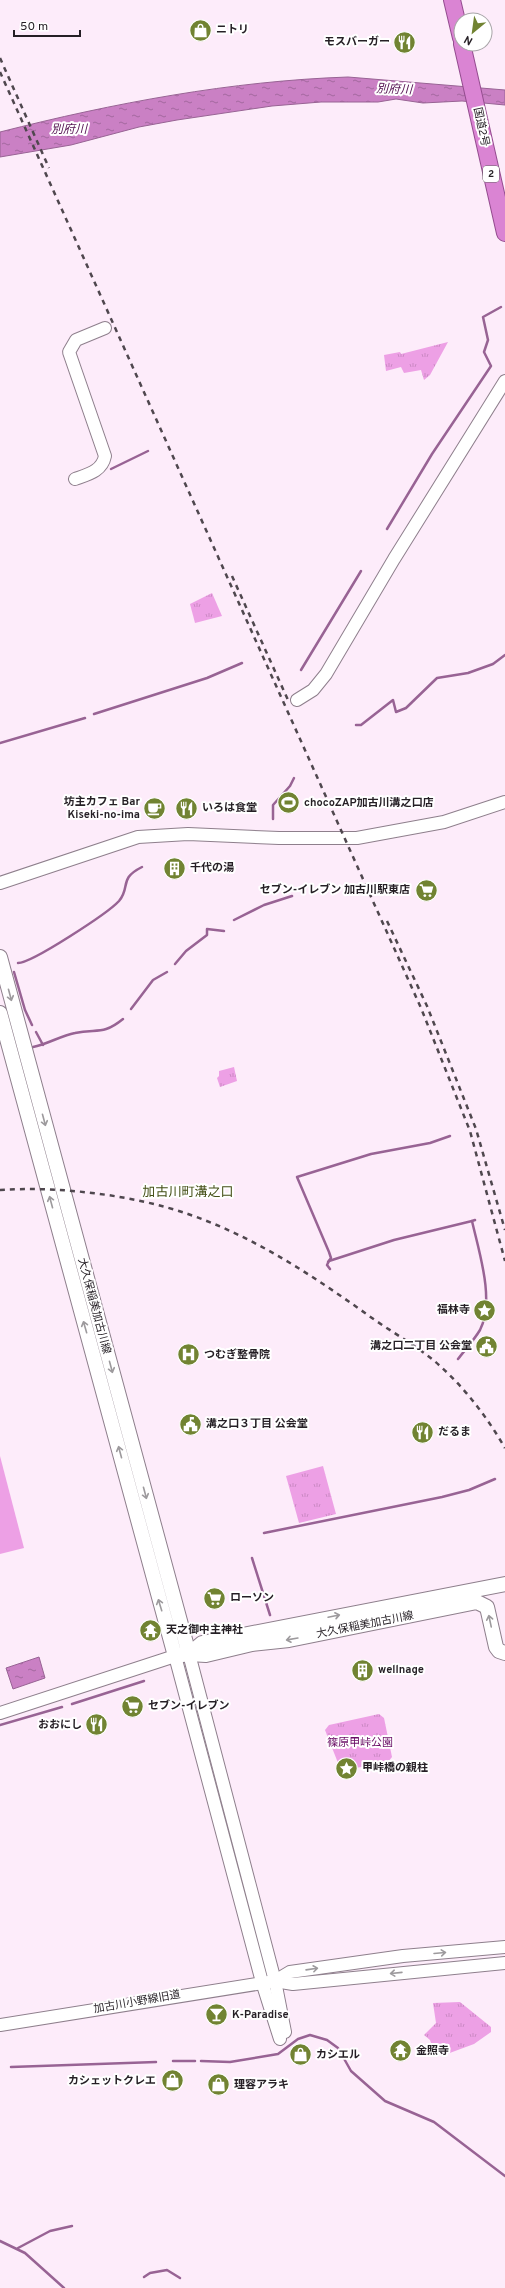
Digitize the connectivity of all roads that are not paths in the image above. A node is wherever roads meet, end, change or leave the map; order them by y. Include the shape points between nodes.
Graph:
1 (452, 0) edge
2 (455, 12) edge
3 (464, 52) edge
4 (505, 233) edge
5 (104, 328) dead end
6 (505, 381) edge
7 (75, 479) dead end
8 (297, 700) dead end
9 (505, 802) edge
10 (0, 883) edge
11 (0, 957) edge
12 (0, 1013) edge
13 (505, 1584) edge
14 (505, 1653) edge
15 (189, 1654) junction
16 (175, 1656) junction
17 (0, 1713) edge
18 (505, 1947) edge
19 (505, 1963) edge
20 (275, 1981) junction
21 (262, 1982) junction
22 (0, 2025) edge

1 - 2 highway
3 - 4 highway, 国道2号 / 2
5 - 7 street via 76,340 69,352 105,456 96,471
6 - 8 street via 326,674 312,690
9 - 10 street via 444,822 356,838 295,839 188,834 138,837
11 -> 15 main road, 大久保稲美加古川線
16 -> 12 main road, 大久保稲美加古川線
15 -> 13 main road, 大久保稲美加古川線 via 202,1643
14 -> 15 main road, 大久保稲美加古川線 via 496,1647 487,1607 477,1602 206,1655
15 - 16 main road, 大久保稲美加古川線
15 - 20 street
16 - 17 street
16 - 21 street
20 -> 18 street, 加古川小野線旧道 via 290,1972 403,1956
19 -> 20 street, 加古川小野線旧道 via 293,1984
20 - 21 street, 加古川小野線旧道
20 - 21 street via 283,2038
21 - 22 street, 加古川小野線旧道

